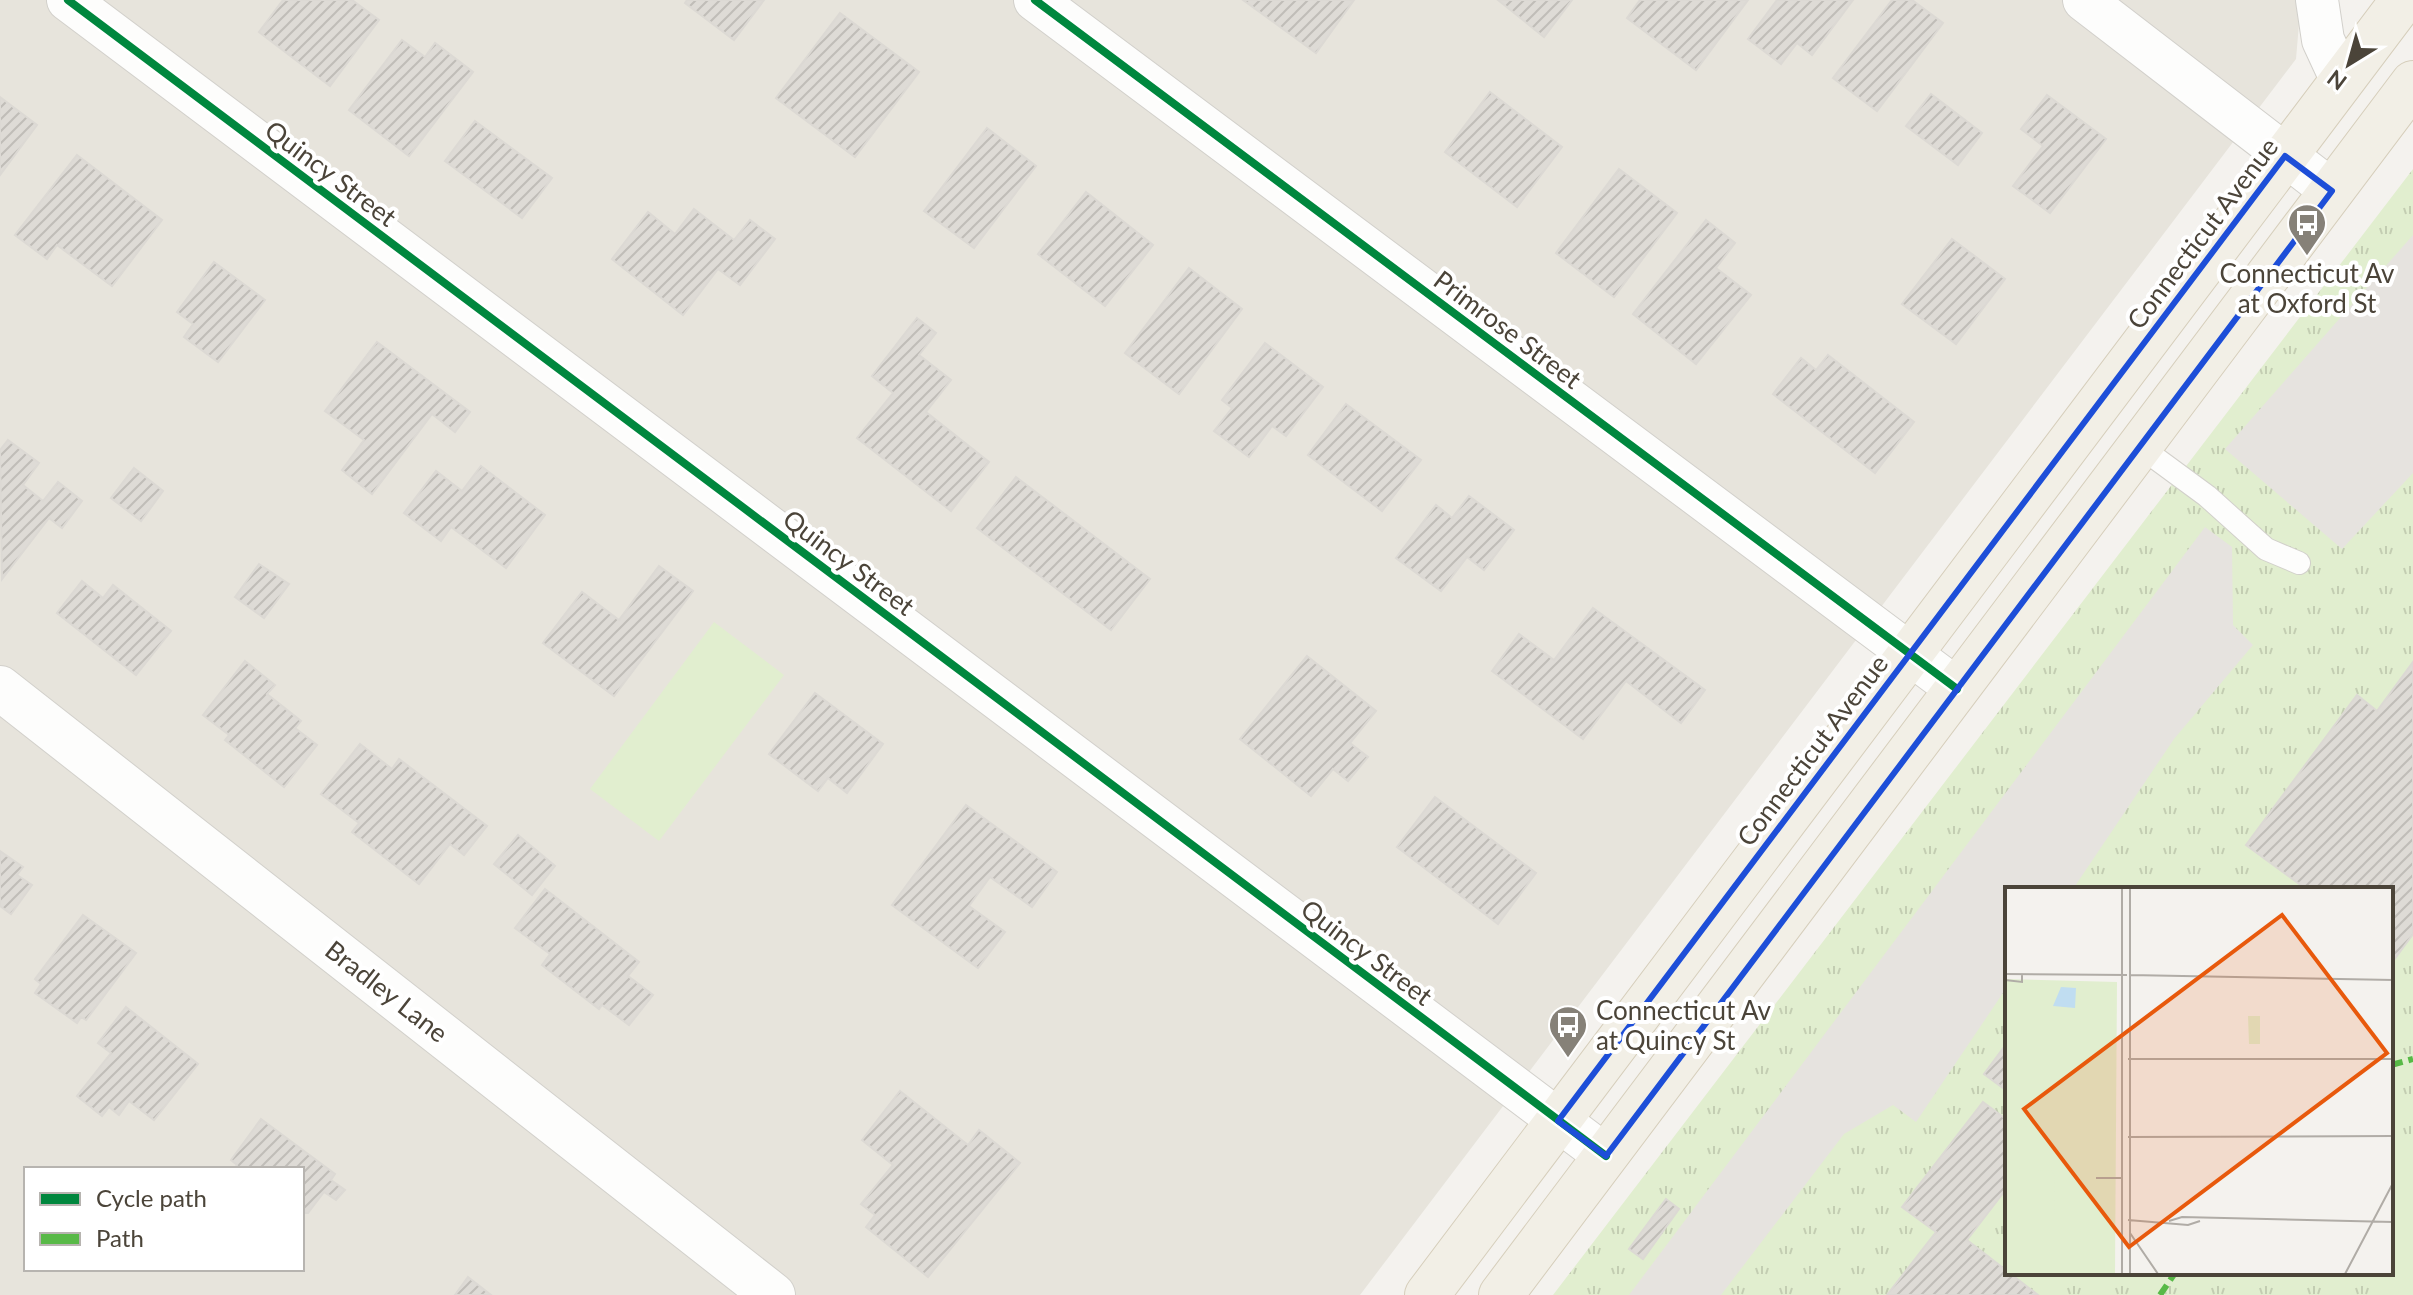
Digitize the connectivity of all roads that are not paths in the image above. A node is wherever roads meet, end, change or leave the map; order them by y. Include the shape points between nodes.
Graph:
1 (68, 0) edge
2 (1035, 0) edge
3 (2084, 0) edge
4 (2317, 0) edge
5 (2403, 0) edge
6 (2342, 81) junction
7 (2413, 83) edge
8 (2285, 156) junction
9 (2332, 191) junction
10 (2139, 446) junction
11 (2299, 563) dead end
12 (1910, 654) junction
13 (0, 688) edge
14 (1957, 689) junction
15 (1558, 1121) junction
16 (1606, 1156) junction
17 (773, 1295) edge
18 (1427, 1295) edge
19 (1501, 1295) edge

1 - 15 street, Quincy Street
2 - 12 street, Primrose Street
3 - 8 street
4 - 6 street via 2323,40
5 - 6 main road, Connecticut Avenue
6 - 8 main road, Connecticut Avenue
7 - 9 main road
8 - 9 street
8 - 12 main road, Connecticut Avenue
9 - 10 main road
10 - 11 lane via 2266,549
10 - 14 main road
12 - 14 street, Primrose Street
12 - 15 main road, Connecticut Avenue
13 - 17 street, Bradley Lane
14 - 16 main road
15 - 16 street, Quincy Street
15 - 18 main road, Connecticut Avenue
16 - 19 main road

